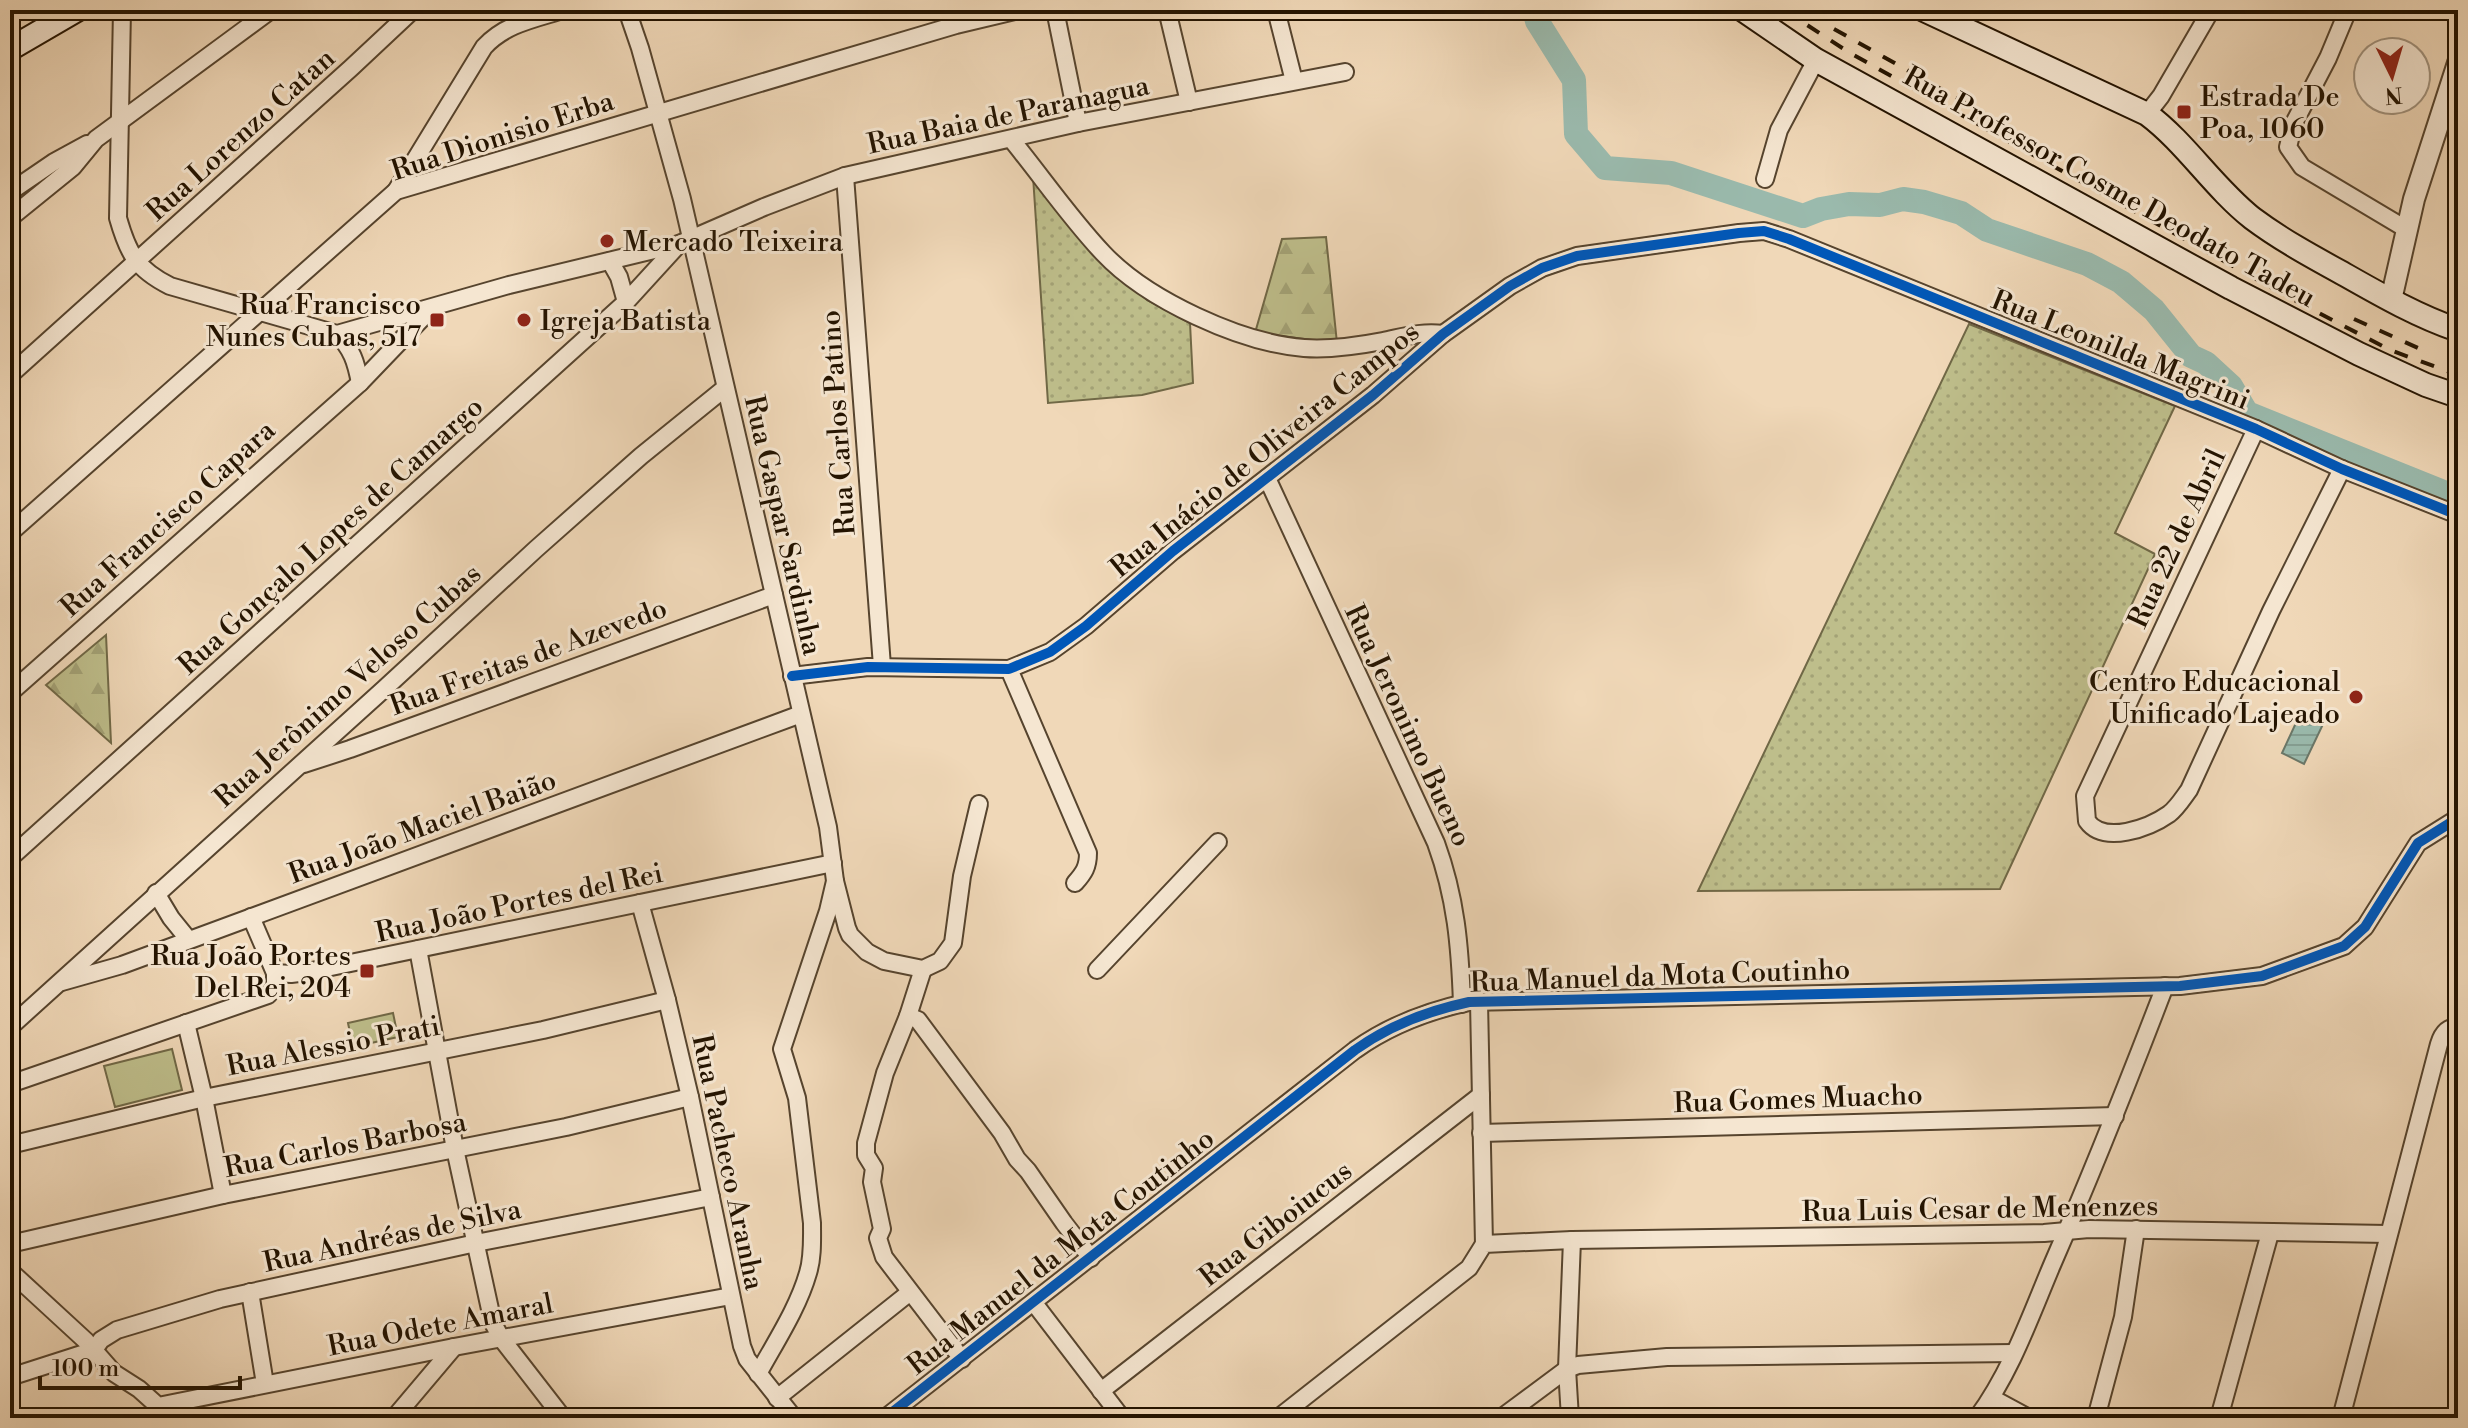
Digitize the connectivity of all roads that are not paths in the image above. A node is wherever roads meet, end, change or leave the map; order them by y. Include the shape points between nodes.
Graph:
1 (77, 10) edge
2 (122, 10) edge
3 (271, 10) edge
4 (413, 10) edge
5 (563, 10) edge
6 (627, 10) edge
7 (1019, 10) edge
8 (1055, 10) edge
9 (1167, 10) edge
10 (1276, 10) edge
11 (1743, 10) edge
12 (1924, 10) edge
13 (2211, 10) edge
14 (2348, 10) edge
15 (10, 49) edge
16 (1816, 60) junction
17 (2458, 63) edge
18 (1345, 72) dead end
19 (1294, 81) junction
20 (1189, 102) junction
21 (658, 113) junction
22 (2147, 114) junction
23 (120, 121) junction
24 (1078, 123) junction
25 (96, 139) junction
26 (1011, 139) junction
27 (845, 176) junction
28 (1765, 179) dead end
29 (396, 191) junction
30 (10, 192) edge
31 (10, 218) edge
32 (2406, 229) junction
33 (1764, 231) joint
34 (686, 242) junction
35 (610, 261) junction
36 (136, 262) junction
37 (2391, 300) junction
38 (626, 302) junction
39 (431, 308) junction
40 (260, 311) junction
41 (2458, 330) edge
42 (337, 334) junction
43 (1443, 334) junction
44 (10, 375) edge
45 (360, 383) junction
46 (725, 388) junction
47 (2458, 396) edge
48 (2256, 429) junction
49 (2342, 469) junction
50 (1267, 478) junction
51 (2458, 515) edge
52 (10, 533) edge
53 (774, 595) junction
54 (882, 666) junction
55 (1009, 669) junction
56 (792, 676) junction
57 (10, 693) edge
58 (801, 714) junction
59 (298, 766) junction
60 (979, 804) dead end
61 (2458, 818) edge
62 (1218, 842) dead end
63 (10, 858) edge
64 (833, 863) junction
65 (835, 881) junction
66 (1075, 883) dead end
67 (156, 893) junction
68 (640, 903) junction
69 (251, 917) junction
70 (188, 939) junction
71 (418, 949) junction
72 (923, 969) junction
73 (1097, 970) dead end
74 (275, 973) junction
75 (59, 983) junction
76 (2165, 986) junction
77 (667, 1000) junction
78 (1479, 1002) junction
79 (1462, 1004) junction
80 (908, 1016) junction
81 (186, 1023) junction
82 (10, 1027) edge
83 (2452, 1030) edge
84 (437, 1051) junction
85 (10, 1084) edge
86 (1481, 1095) junction
87 (690, 1097) junction
88 (204, 1098) junction
89 (2115, 1116) junction
90 (1481, 1133) junction
91 (10, 1145) edge
92 (455, 1149) junction
93 (223, 1195) junction
94 (711, 1197) junction
95 (2136, 1229) junction
96 (2067, 1231) junction
97 (2270, 1233) junction
98 (2388, 1234) junction
99 (1572, 1240) junction
100 (476, 1243) junction
101 (10, 1244) edge
102 (1484, 1244) junction
103 (1091, 1258) junction
104 (10, 1271) edge
105 (250, 1292) junction
106 (909, 1293) junction
107 (731, 1296) junction
108 (1034, 1303) junction
109 (501, 1338) junction
110 (454, 1347) junction
111 (94, 1350) junction
112 (2014, 1353) junction
113 (962, 1359) junction
114 (1567, 1369) junction
115 (758, 1374) junction
116 (10, 1377) edge
117 (265, 1384) junction
118 (1101, 1391) junction
119 (777, 1398) junction
120 (1992, 1398) junction
121 (1284, 1416) edge
122 (394, 1418) edge
123 (563, 1418) edge
124 (794, 1418) edge
125 (885, 1418) edge
126 (1122, 1418) edge
127 (1501, 1418) edge
128 (1570, 1418) edge
129 (1977, 1418) edge
130 (2029, 1418) edge
131 (2096, 1418) edge
132 (2219, 1418) edge
133 (2341, 1418) edge

1 - 15 main road
2 - 23 street
3 - 23 street
4 - 36 street, Rua Lorenzo Catan
5 - 29 street via 495,34
6 - 21 street, Rua Gaspar Sardinha
7 - 21 street, Rua Dionisio Erba
8 - 24 street
9 - 20 street
10 - 19 street
11 - 16 main road, Rua Professor Cosme Deodato Tadeu
12 - 22 main road
13 - 22 street
14 - 32 street via 2294,123 2288,147 2302,167
16 - 28 street via 1779,130
16 - 47 main road, Rua Professor Cosme Deodato Tadeu via 2311,330
17 - 32 street
18 - 19 street, Rua Baia de Paranagua
19 - 20 street, Rua Baia de Paranagua
20 - 24 street, Rua Baia de Paranagua
21 - 29 street, Rua Dionisio Erba
21 - 34 street, Rua Gaspar Sardinha
22 - 37 main road via 2252,218
23 - 25 street
23 - 36 street via 118,218
24 - 26 street, Rua Baia de Paranagua
25 - 30 street
25 - 31 street via 73,167
26 - 27 street, Rua Baia de Paranagua
26 - 43 street via 1104,255 1159,296 1206,320 1257,341 1304,348
27 - 34 street, Rua Baia de Paranagua
27 - 54 street, Rua Carlos Patino
29 - 40 street, Rua Dionisio Erba
32 - 37 street
33 - 43 street, Rua Inácio de Oliveira Campos via 1577,256 1510,286
33 - 48 street, Rua Leonilda Magrini
34 - 35 street
34 - 38 street, Rua Gonçalo Lopes de Camargo
34 - 46 street, Rua Gaspar Sardinha
35 - 38 street
35 - 39 street
36 - 40 street via 170,286
36 - 44 street, Rua Lorenzo Catan
37 - 41 main road
38 - 63 street, Rua Gonçalo Lopes de Camargo
39 - 42 street
39 - 45 street, Rua Francisco Capara
40 - 42 street
40 - 52 street, Rua Dionisio Erba
42 - 45 street via 355,358
43 - 50 street, Rua Inácio de Oliveira Campos
45 - 57 street, Rua Francisco Capara
46 - 53 street, Rua Gaspar Sardinha
46 - 59 street, Rua Jerônimo Veloso Cubas via 629,466
48 - 49 street, Rua Leonilda Magrini
48 - 49 street, Rua 22 de Abril via 2085,796 2087,821 2098,831 2128,831 2168,815 2189,790
49 - 51 street, Rua Leonilda Magrini
50 - 55 street, Rua Inácio de Oliveira Campos via 1086,626 1050,652
50 - 79 street, Rua Jeronimo Bueno via 1436,843 1459,937
53 - 56 street, Rua Gaspar Sardinha
53 - 59 street, Rua Freitas de Azevedo
54 - 55 street, Rua Inácio de Oliveira Campos
54 - 56 street, Rua Inácio de Oliveira Campos
55 - 66 street via 1088,853 1084,874
56 - 58 street, Rua Gaspar Sardinha
58 - 64 street, Rua Gaspar Sardinha
58 - 69 street, Rua João Maciel Baião
59 - 67 street, Rua Jerônimo Veloso Cubas
60 - 72 street via 953,943 940,961
61 - 76 street, Rua Manuel da Mota Coutinho via 2418,843 2365,927 2344,946 2262,976
62 - 73 street
64 - 65 street, Rua Gaspar Sardinha
64 - 68 street, Rua João Portes del Rei
65 - 72 street via 847,928 862,948 884,961
65 - 115 street, Rua Gaspar Sardinha via 782,1049 797,1098 812,1223 809,1272
67 - 70 street
67 - 75 street, Rua Jerônimo Veloso Cubas
68 - 71 street, Rua João Portes del Rei
68 - 77 street, Rua Pacheco Aranha
69 - 70 street, Rua João Maciel Baião
69 - 74 street
70 - 75 street, Rua João Maciel Baião
71 - 74 street, Rua João Portes del Rei
71 - 84 street
72 - 80 street
74 - 81 street via 275,987 268,995
75 - 82 street, Rua Jerônimo Veloso Cubas
76 - 78 street, Rua Manuel da Mota Coutinho
76 - 89 street
77 - 84 street, Rua Alessio Prati
77 - 87 street, Rua Pacheco Aranha
78 - 79 street, Rua Manuel da Mota Coutinho
78 - 86 street
79 - 103 street, Rua Manuel da Mota Coutinho via 1392,1026 1362,1045
80 - 103 street via 918,1020
80 - 106 street via 885,1073 866,1155 874,1168 881,1250
81 - 85 street
81 - 88 street
83 - 98 street via 2439,1044
84 - 88 street, Rua Alessio Prati
84 - 92 street
86 - 90 street
86 - 118 street, Rua Giboiucus
87 - 92 street, Rua Carlos Barbosa
87 - 94 street, Rua Pacheco Aranha
88 - 91 street, Rua Alessio Prati
88 - 93 street
89 - 90 street, Rua Gomes Muacho
89 - 96 street
90 - 102 street
92 - 93 street, Rua Carlos Barbosa
92 - 100 street
93 - 101 street, Rua Carlos Barbosa
94 - 100 street, Rua Andréas de Silva
94 - 107 street, Rua Pacheco Aranha
95 - 96 street, Rua Luis Cesar de Menenzes
95 - 97 street, Rua Luis Cesar de Menenzes
95 - 131 street via 2123,1317
96 - 99 street, Rua Luis Cesar de Menenzes
96 - 112 street
97 - 98 street, Rua Luis Cesar de Menenzes
97 - 132 street
98 - 133 street
99 - 102 street, Rua Luis Cesar de Menenzes
99 - 114 street
100 - 105 street, Rua Andréas de Silva
100 - 109 street via 488,1307
102 - 121 street via 1469,1268
103 - 108 street, Rua Manuel da Mota Coutinho
104 - 111 street
105 - 111 street, Rua Andréas de Silva via 117,1330
105 - 117 street
106 - 113 street
106 - 119 street
107 - 109 street, Rua Odete Amaral
107 - 115 street, Rua Pacheco Aranha via 742,1346
108 - 113 street, Rua Manuel da Mota Coutinho
108 - 118 street
109 - 110 street, Rua Odete Amaral
109 - 123 street
110 - 117 street, Rua Odete Amaral
110 - 122 street
111 - 116 street, Rua Andréas de Silva
111 - 117 street, Rua Odete Amaral via 114,1373 158,1406
112 - 114 street via 1667,1357
112 - 120 street
113 - 125 street, Rua Manuel da Mota Coutinho
114 - 127 street
114 - 128 street
115 - 119 street, Rua Pacheco Aranha
118 - 126 street
119 - 124 street, Rua Pacheco Aranha
120 - 129 street
120 - 130 street

